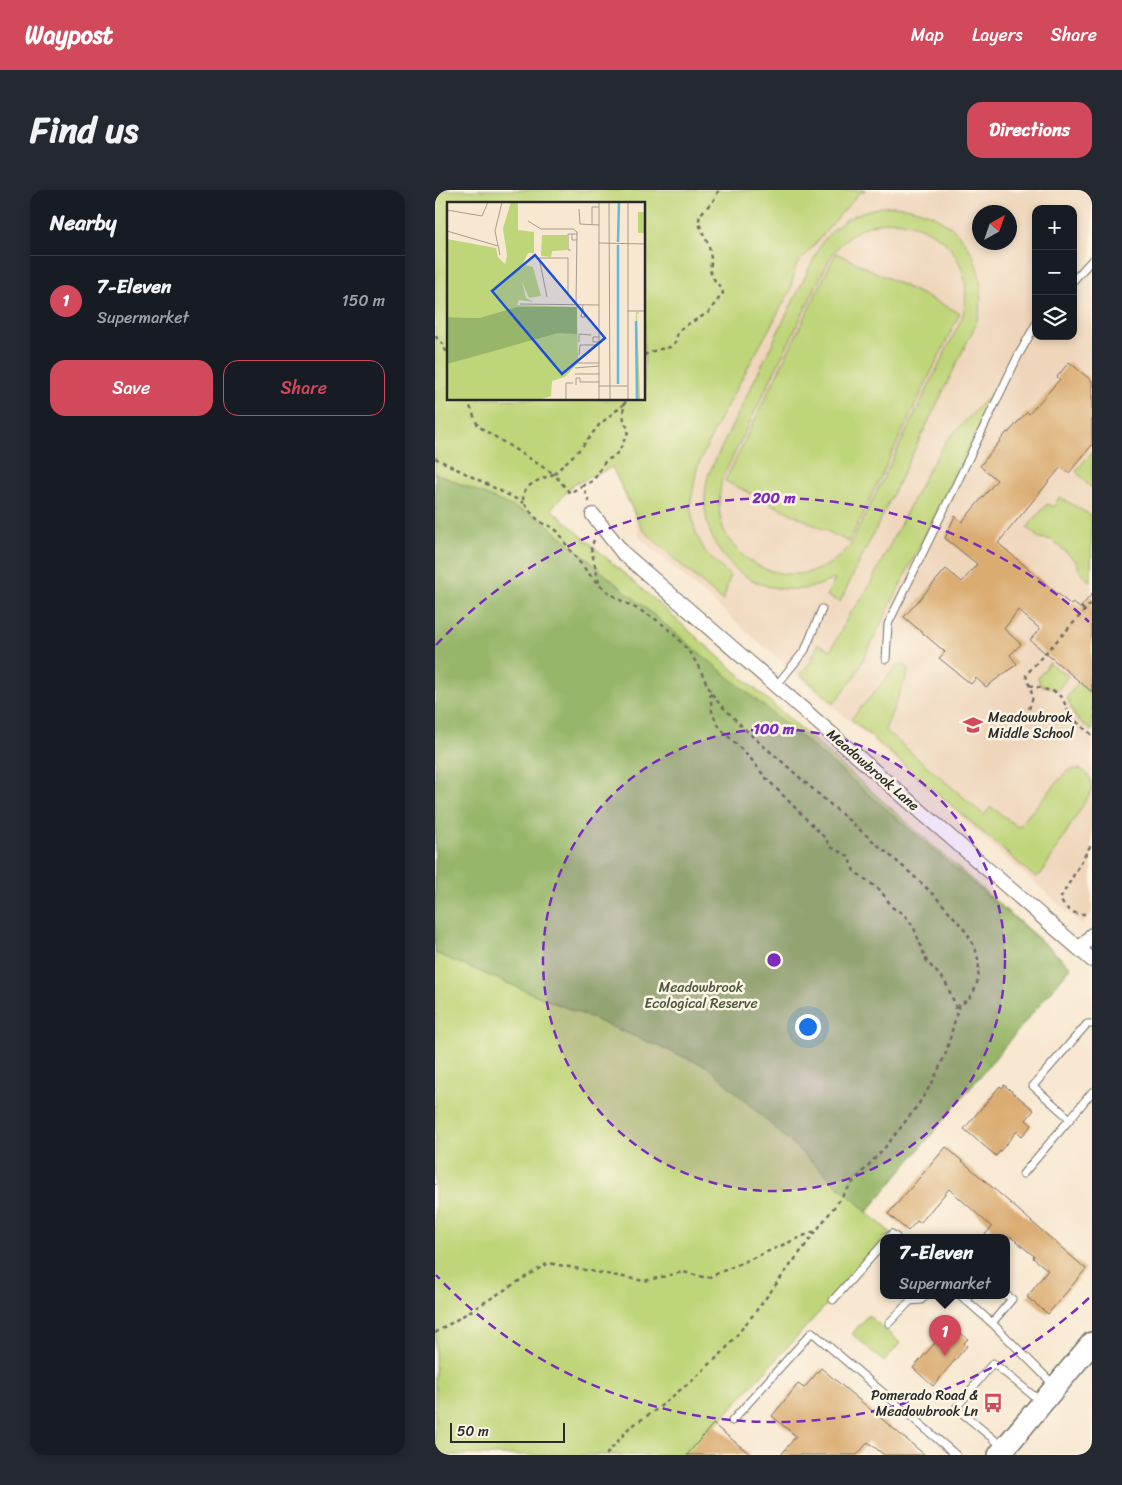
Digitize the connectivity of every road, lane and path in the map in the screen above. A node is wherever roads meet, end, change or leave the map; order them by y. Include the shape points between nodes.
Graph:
1 (717, 190) edge
2 (1092, 260) edge
3 (1077, 277) edge
4 (1032, 331) edge
5 (435, 336) edge
6 (447, 353) edge
7 (645, 355) edge
8 (467, 400) edge
9 (626, 400) edge
10 (624, 404) junction
11 (435, 458) edge
12 (554, 474) junction
13 (583, 485) junction
14 (524, 503) junction
15 (594, 516) joint
16 (591, 548) dead end
17 (599, 584) junction
18 (1092, 602) edge
19 (1081, 607) dead end
20 (822, 609) dead end
21 (1085, 611) junction
22 (886, 659) dead end
23 (1029, 685) junction
24 (776, 686) junction
25 (709, 690) junction
26 (1029, 708) dead end
27 (1092, 735) edge
28 (1092, 844) edge
29 (1085, 914) dead end
30 (1092, 934) edge
31 (1080, 949) junction
32 (1092, 960) edge
33 (956, 1012) junction
34 (1092, 1024) edge
35 (1092, 1092) edge
36 (1070, 1119) junction
37 (1023, 1174) dead end
38 (818, 1229) junction
39 (880, 1247) edge
40 (1010, 1298) edge
41 (922, 1299) edge
42 (964, 1299) edge
43 (833, 1300) dead end
44 (889, 1323) dead end
45 (992, 1324) junction
46 (435, 1334) edge
47 (1092, 1343) edge
48 (1056, 1387) junction
49 (1042, 1403) junction
50 (732, 1422) dead end
51 (1002, 1452) edge
52 (606, 1455) edge
53 (957, 1455) edge

1 - 7 path via 713,202 699,220 710,254 710,272 723,294 709,313 683,327 670,347
2 - 3 lane
4 - 22 lane via 888,624
5 - 6 path
8 - 12 path via 479,426
9 - 10 path
10 - 12 path via 599,425
10 - 13 path via 623,420 629,430 625,440 593,480
11 - 14 path
12 - 13 path via 570,494
12 - 14 path via 528,487
13 - 15 path
14 - 17 path via 541,522 562,536
15 - 24 street, Meadowbrook Lane via 623,553
16 - 17 path
17 - 25 path via 618,600 672,633 699,666
18 - 21 path
19 - 21 path
20 - 24 lane via 805,650
21 - 23 path via 1026,675
23 - 26 path via 1033,697
23 - 27 path via 1055,692 1063,698 1072,718
24 - 31 street, Meadowbrook Lane
25 - 33 path via 712,711 722,730 831,847 848,856 854,871 880,890 893,908 908,919 927,962 945,981
25 - 33 path via 748,733 936,895 957,922 976,951 979,977
28 - 29 path via 1060,899 1070,911
30 - 31 street
31 - 32 street, Meadowbrook Lane
33 - 38 path via 945,1053 928,1090
34 - 36 lane via 1087,1024 1033,1086
35 - 36 lane
36 - 37 lane
38 - 46 path via 707,1278 683,1272 644,1281 548,1263
38 - 52 path via 723,1352 657,1409 629,1428
39 - 43 lane
40 - 45 lane
41 - 44 lane via 910,1301
42 - 45 lane
45 - 48 lane
47 - 48 main road
48 - 49 main road
49 - 51 main road
49 - 51 lane via 993,1363 987,1370 956,1408
50 - 53 lane via 812,1332

